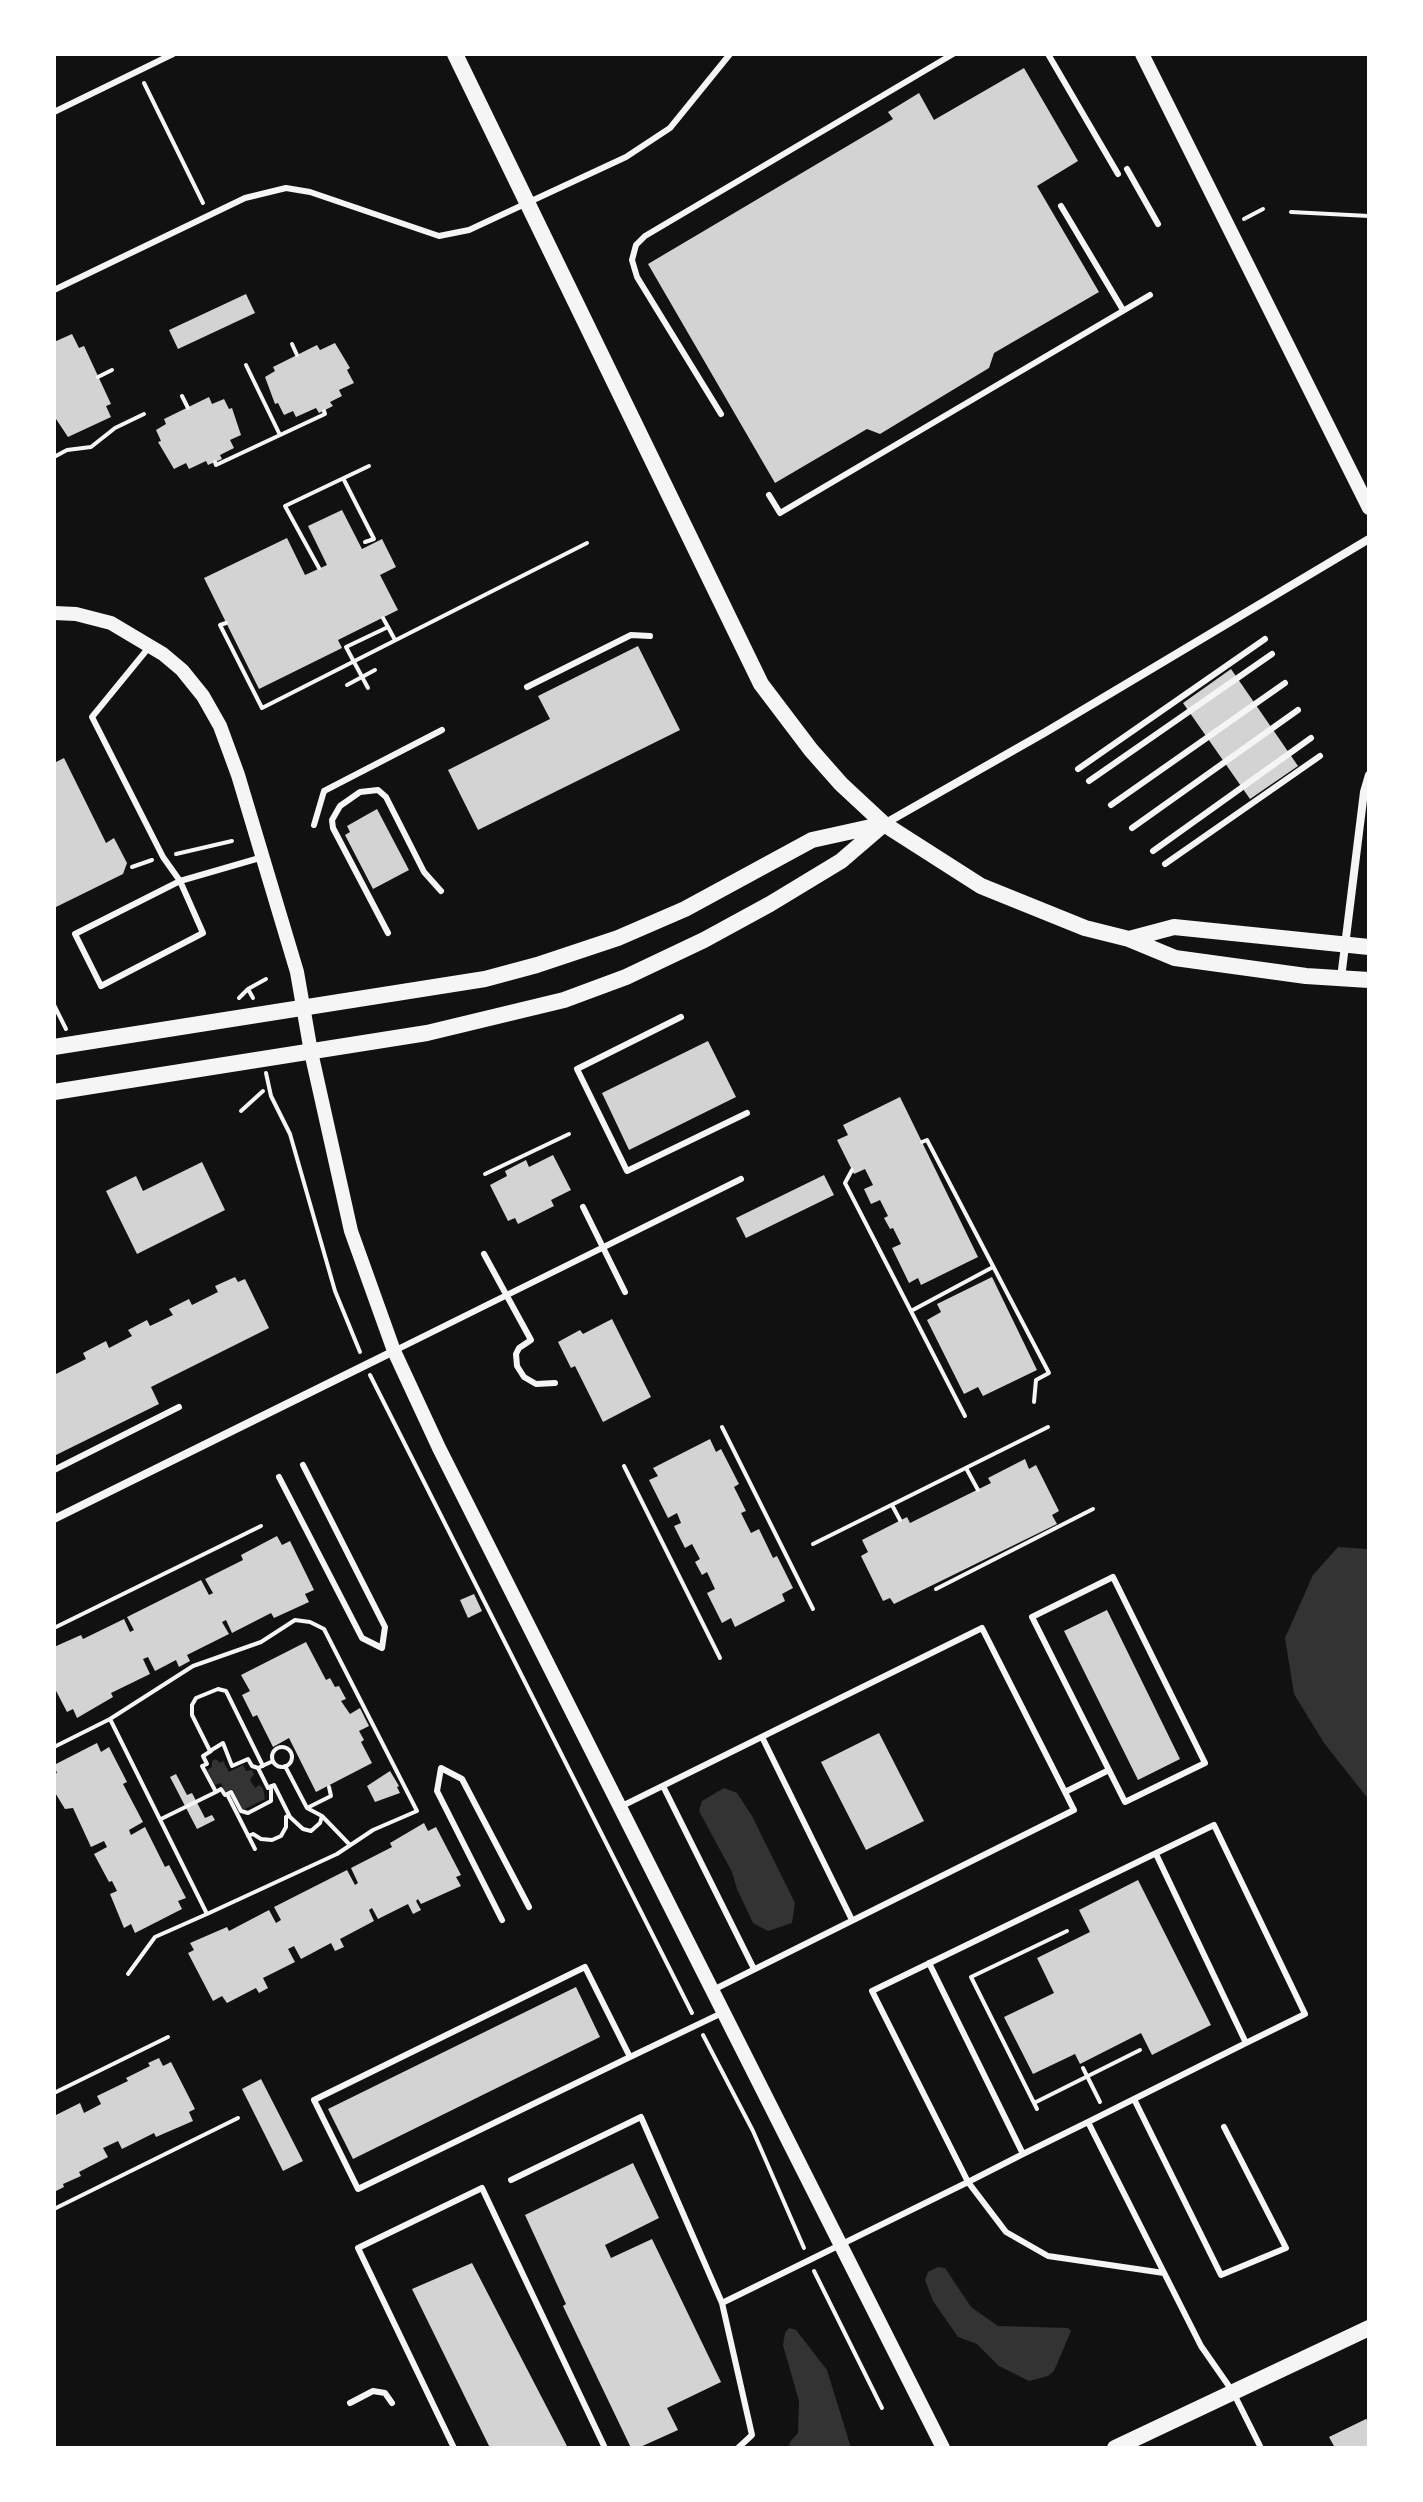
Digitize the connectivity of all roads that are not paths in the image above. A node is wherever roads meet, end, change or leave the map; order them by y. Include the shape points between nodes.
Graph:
1 (173, 54) edge
2 (455, 54) edge
3 (730, 54) edge
4 (953, 54) edge
5 (1048, 54) edge
6 (1142, 54) edge
7 (54, 112) edge
8 (1127, 169) dead end
9 (1118, 174) dead end
10 (529, 203) junction
11 (1061, 206) dead end
12 (1158, 224) dead end
13 (54, 290) edge
14 (1150, 295) dead end
15 (1123, 310) junction
16 (721, 414) dead end
17 (769, 495) dead end
18 (1369, 508) edge
19 (1369, 539) edge
20 (54, 613) edge
21 (650, 636) dead end
22 (1265, 639) dead end
23 (151, 646) junction
24 (1272, 654) dead end
25 (1285, 683) dead end
26 (527, 687) dead end
27 (1298, 710) dead end
28 (442, 730) dead end
29 (1311, 738) dead end
30 (1320, 756) dead end
31 (1078, 769) dead end
32 (1369, 775) edge
33 (1089, 781) dead end
34 (1111, 805) dead end
35 (884, 824) junction
36 (314, 825) dead end
37 (1132, 828) dead end
38 (1153, 851) dead end
39 (263, 857) junction
40 (1165, 864) dead end
41 (180, 881) junction
42 (441, 891) dead end
43 (388, 933) dead end
44 (1129, 939) junction
45 (1344, 944) junction
46 (1369, 947) edge
47 (1341, 978) junction
48 (1369, 980) edge
49 (304, 1006) junction
50 (681, 1017) dead end
51 (54, 1047) edge
52 (311, 1052) junction
53 (54, 1092) edge
54 (747, 1113) dead end
55 (741, 1179) dead end
56 (583, 1207) dead end
57 (603, 1247) junction
58 (484, 1254) dead end
59 (625, 1292) dead end
60 (506, 1295) junction
61 (394, 1351) junction
62 (555, 1383) dead end
63 (179, 1407) dead end
64 (303, 1465) dead end
65 (54, 1470) edge
66 (279, 1477) dead end
67 (54, 1519) edge
68 (762, 1737) junction
69 (1109, 1770) junction
70 (663, 1786) junction
71 (1065, 1792) junction
72 (620, 1807) junction
73 (1156, 1854) junction
74 (529, 1907) dead end
75 (502, 1920) dead end
76 (852, 1920) junction
77 (929, 1963) junction
78 (754, 1969) junction
79 (713, 1990) junction
80 (724, 2012) junction
81 (1246, 2043) junction
82 (630, 2057) junction
83 (1134, 2099) junction
84 (1088, 2122) junction
85 (1224, 2127) dead end
86 (1023, 2154) junction
87 (511, 2180) dead end
88 (968, 2182) junction
89 (840, 2245) junction
90 (1164, 2273) junction
91 (722, 2303) junction
92 (1369, 2328) edge
93 (1233, 2392) junction
94 (350, 2403) dead end
95 (392, 2403) dead end
96 (454, 2448) edge
97 (605, 2448) edge
98 (738, 2448) edge
99 (943, 2448) edge
100 (1115, 2448) edge
101 (1261, 2448) edge

1 - 7 lane
2 - 10 main road
3 - 10 lane via 670,128 626,157
4 - 16 lane via 636,245 632,260 637,277
5 - 9 lane
6 - 18 street
8 - 12 lane
10 - 13 lane via 469,230 439,236 310,192 279,189 245,198
10 - 35 main road via 761,684 811,750
11 - 15 lane
14 - 15 lane
15 - 17 lane via 780,513
19 - 35 street
20 - 23 street via 111,623
21 - 26 lane via 631,635
22 - 31 lane
23 - 39 street via 182,670 220,726
23 - 41 lane via 92,717
24 - 33 lane
25 - 34 lane
27 - 37 lane
28 - 36 lane via 324,791
29 - 38 lane
30 - 40 lane
32 - 45 street
35 - 44 main road via 981,886 1085,928
35 - 49 main road via 812,840 685,909 570,955 485,979
35 - 52 main road via 841,861 770,904 626,977 496,1018
39 - 41 lane
39 - 49 street
41 - 41 lane via 75,934 101,986 203,933
42 - 43 lane via 424,872 378,790 360,792 340,806 333,828
44 - 45 main road via 1174,927
44 - 47 main road via 1175,958
45 - 46 main road
45 - 47 street
47 - 48 main road
49 - 51 main road
49 - 52 street
50 - 54 lane via 577,1069 627,1171
52 - 53 main road
52 - 61 street via 351,1231
55 - 57 lane
56 - 57 lane
57 - 59 lane
57 - 60 lane
58 - 60 lane
60 - 61 lane
60 - 62 lane via 531,1340 519,1348 517,1366 536,1384
61 - 67 street
61 - 72 street
63 - 65 lane
64 - 66 lane via 385,1627 382,1648 362,1638
68 - 70 lane
68 - 71 lane via 982,1628
68 - 76 lane
69 - 69 lane via 1125,1802 1205,1763 1113,1577 1032,1617
69 - 71 lane
70 - 72 lane
70 - 78 lane
71 - 76 lane via 1074,1810
72 - 79 street
73 - 77 lane
73 - 81 lane
73 - 81 lane via 1214,1825 1305,2014
74 - 75 lane via 462,1779 441,1768 437,1791
76 - 78 lane
77 - 86 lane
77 - 88 lane via 872,1991
78 - 79 lane
79 - 80 street
80 - 82 lane
80 - 89 street
81 - 83 lane
82 - 82 lane via 358,2189 314,2100 585,1967
83 - 84 lane
83 - 85 lane via 1221,2275 1286,2248
84 - 86 lane
84 - 90 lane
86 - 88 lane
87 - 91 lane via 641,2117
88 - 89 lane
88 - 90 lane via 1006,2232 1048,2256
89 - 91 lane
89 - 99 street
90 - 93 lane via 1201,2346
91 - 98 lane via 752,2435
92 - 93 main road
93 - 100 main road
93 - 101 lane
94 - 95 lane via 373,2391 385,2393
96 - 97 lane via 358,2248 482,2188

